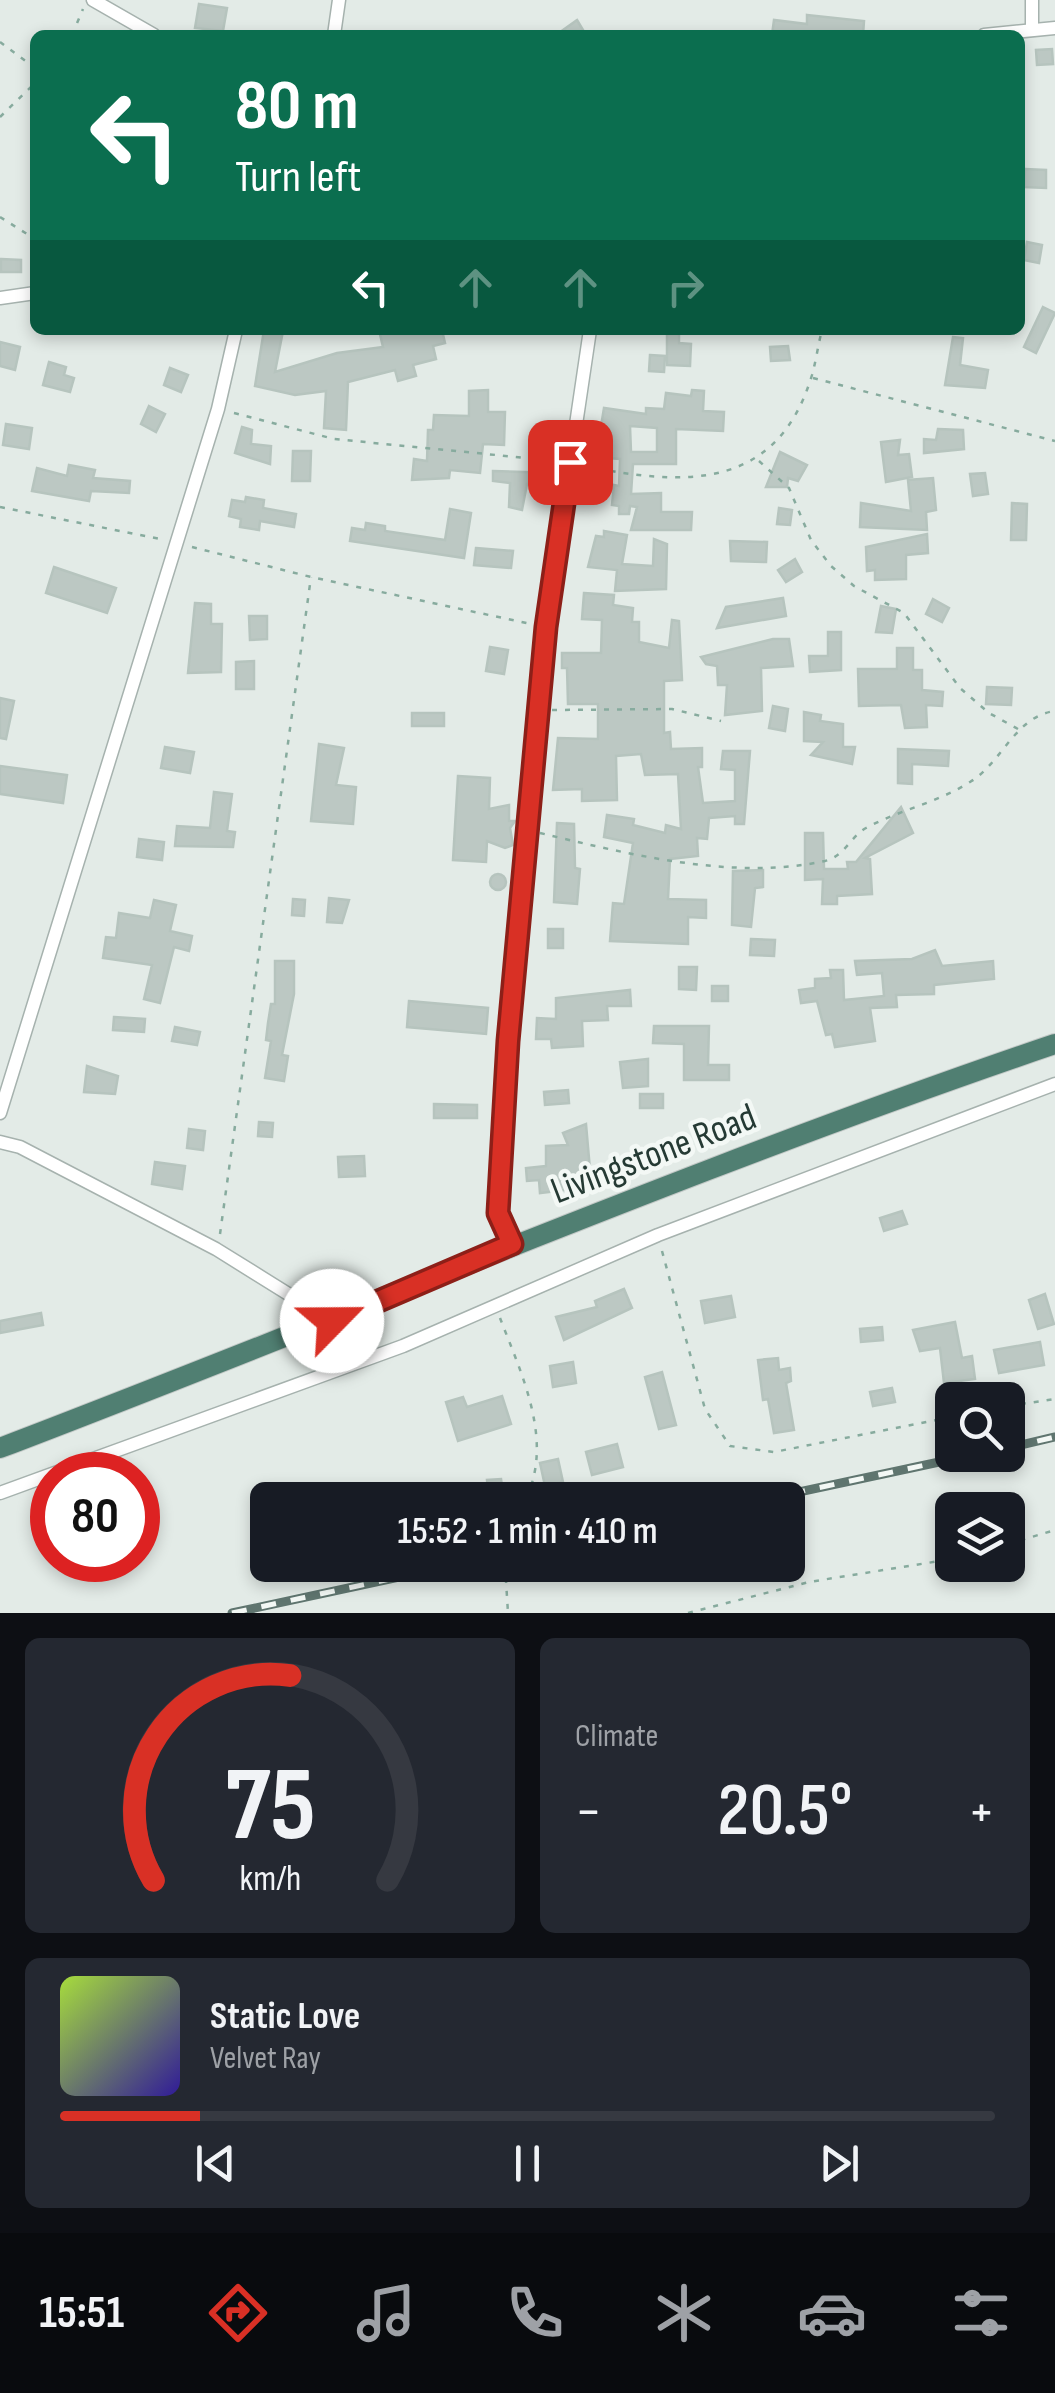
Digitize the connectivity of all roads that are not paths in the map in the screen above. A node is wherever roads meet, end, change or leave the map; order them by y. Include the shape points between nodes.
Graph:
1 (90, 0) edge
2 (339, 0) edge
3 (1032, 0) edge
4 (1032, 28) junction
5 (1055, 28) edge
6 (145, 30) edge
7 (335, 30) edge
8 (1018, 30) edge
9 (30, 294) edge
10 (0, 298) edge
11 (235, 335) edge
12 (589, 335) edge
13 (1055, 1044) edge
14 (1055, 1084) edge
15 (0, 1113) edge
16 (0, 1142) edge
17 (512, 1244) junction
18 (332, 1321) junction
19 (0, 1448) edge
20 (0, 1493) edge

1 - 6 street
2 - 7 street
3 - 4 street
4 - 5 street
4 - 8 street
9 - 10 street
11 - 15 street via 178,542
12 - 17 street via 546,627 499,1166 498,1213
13 - 17 highway, Livingstone Road
14 - 20 street via 658,1235 387,1352
16 - 18 street via 216,1249
17 - 18 highway, Livingstone Road
18 - 19 highway, Livingstone Road

